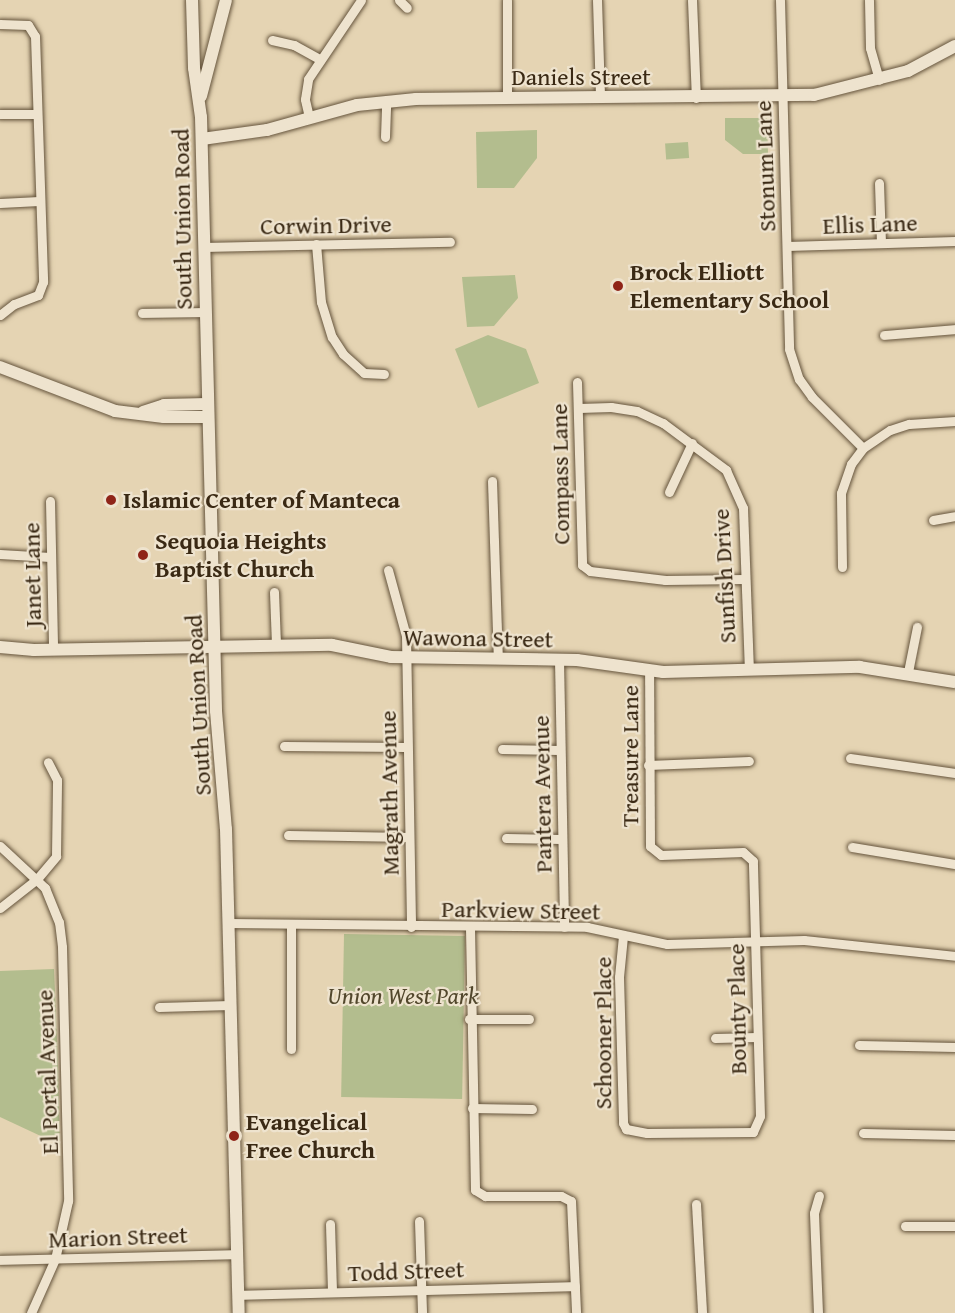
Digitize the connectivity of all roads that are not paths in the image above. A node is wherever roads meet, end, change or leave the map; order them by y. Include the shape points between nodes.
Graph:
1 (192, 0) edge
2 (226, 0) edge
3 (361, 0) edge
4 (399, 0) edge
5 (507, 0) edge
6 (597, 0) edge
7 (692, 0) edge
8 (780, 0) edge
9 (869, 0) edge
10 (407, 8) dead end
11 (0, 24) edge
12 (272, 40) dead end
13 (955, 46) edge
14 (319, 59) junction
15 (879, 80) junction
16 (201, 96) junction
17 (507, 98) junction
18 (600, 98) junction
19 (696, 98) junction
20 (782, 99) junction
21 (386, 102) junction
22 (0, 114) edge
23 (37, 114) junction
24 (309, 117) junction
25 (385, 137) dead end
26 (202, 139) junction
27 (879, 183) dead end
28 (39, 201) junction
29 (0, 203) edge
30 (955, 241) edge
31 (450, 242) dead end
32 (881, 243) junction
33 (316, 244) junction
34 (787, 246) junction
35 (203, 247) junction
36 (204, 312) junction
37 (142, 313) dead end
38 (0, 315) edge
39 (955, 329) edge
40 (884, 335) dead end
41 (0, 367) edge
42 (384, 374) dead end
43 (577, 382) dead end
44 (579, 408) junction
45 (207, 410) junction
46 (955, 421) edge
47 (692, 443) junction
48 (863, 448) junction
49 (492, 481) dead end
50 (669, 492) dead end
51 (50, 501) dead end
52 (955, 516) edge
53 (933, 520) dead end
54 (0, 554) edge
55 (50, 557) junction
56 (842, 567) dead end
57 (388, 570) dead end
58 (744, 579) junction
59 (274, 592) dead end
60 (917, 627) dead end
61 (276, 643) junction
62 (214, 645) junction
63 (0, 647) edge
64 (53, 649) junction
65 (407, 658) junction
66 (498, 659) junction
67 (559, 660) junction
68 (649, 670) junction
69 (749, 670) junction
70 (909, 672) junction
71 (955, 682) edge
72 (284, 746) dead end
73 (406, 747) junction
74 (502, 749) dead end
75 (559, 750) junction
76 (850, 758) dead end
77 (748, 761) dead end
78 (48, 762) dead end
79 (648, 765) junction
80 (955, 773) edge
81 (288, 835) dead end
82 (408, 837) junction
83 (506, 838) dead end
84 (561, 839) junction
85 (0, 846) edge
86 (852, 847) dead end
87 (955, 864) edge
88 (754, 867) joint
89 (37, 879) junction
90 (0, 908) edge
91 (228, 923) junction
92 (291, 926) junction
93 (411, 927) junction
94 (564, 927) junction
95 (470, 928) junction
96 (623, 936) junction
97 (755, 941) junction
98 (955, 956) edge
99 (230, 1005) junction
100 (159, 1006) dead end
101 (469, 1019) junction
102 (529, 1019) dead end
103 (715, 1038) dead end
104 (757, 1038) junction
105 (859, 1045) dead end
106 (955, 1047) edge
107 (291, 1050) dead end
108 (472, 1108) junction
109 (532, 1109) dead end
110 (863, 1133) dead end
111 (738, 1134) joint
112 (955, 1135) edge
113 (819, 1196) dead end
114 (696, 1204) dead end
115 (419, 1221) dead end
116 (330, 1224) dead end
117 (905, 1226) dead end
118 (955, 1226) edge
119 (238, 1254) junction
120 (55, 1259) junction
121 (0, 1260) edge
122 (575, 1286) junction
123 (421, 1289) junction
124 (332, 1292) junction
125 (238, 1295) junction
126 (31, 1313) edge
127 (239, 1313) edge
128 (422, 1313) edge
129 (576, 1313) edge
130 (702, 1313) edge
131 (818, 1313) edge

1 - 16 street, South Union Road via 194,68
2 - 16 street, South Union Road
3 - 14 street
4 - 10 street
5 - 17 street
6 - 18 street
7 - 19 street
8 - 20 street, Stonum Lane
9 - 15 street via 870,48
11 - 23 street via 28,25 35,36
12 - 14 street via 294,45
13 - 15 street, Daniels Street
14 - 24 street via 305,92
15 - 20 street, Daniels Street
16 - 26 street, South Union Road
17 - 18 street, Daniels Street
17 - 21 street, Daniels Street
18 - 19 street, Daniels Street
19 - 20 street, Daniels Street
20 - 34 street, Stonum Lane
21 - 24 street, Daniels Street
21 - 25 street
22 - 23 street
23 - 28 street
24 - 26 street, Daniels Street via 242,135
26 - 35 street, South Union Road
27 - 32 street
28 - 29 street
28 - 38 street via 41,291
30 - 32 street, Ellis Lane
31 - 33 street, Corwin Drive
32 - 34 street, Ellis Lane
33 - 35 street, Corwin Drive
33 - 42 street via 321,302 332,337 343,354 364,373
34 - 48 street, Stonum Lane via 793,365 812,397
35 - 36 street, South Union Road
36 - 37 street
36 - 45 street, South Union Road
39 - 40 street
41 - 45 street via 88,404 142,413 164,405
43 - 44 street, Compass Lane
44 - 47 street, Sunfish Drive via 637,411
44 - 58 street, Compass Lane via 582,565 590,571 665,580
45 - 62 street, South Union Road
46 - 48 street via 909,424 890,430
47 - 50 street
47 - 58 street, Sunfish Drive via 726,470 739,492
48 - 56 street via 841,493
49 - 66 street
51 - 55 street, Janet Lane
52 - 53 street
54 - 55 street
55 - 64 street, Janet Lane
57 - 65 street, Magrath Avenue via 400,606
58 - 69 street, Sunfish Drive
59 - 61 street
60 - 70 street
61 - 62 street, Wawona Street
61 - 65 street, Wawona Street via 332,645
62 - 64 street, Wawona Street
62 - 91 street, South Union Road
63 - 64 street, Wawona Street
65 - 66 street, Wawona Street
65 - 73 street, Magrath Avenue
66 - 67 street, Wawona Street
67 - 68 street, Wawona Street
67 - 75 street, Pantera Avenue
68 - 69 street, Wawona Street
68 - 79 street, Treasure Lane
69 - 70 street, Wawona Street via 860,667
70 - 71 street, Wawona Street
72 - 73 street
73 - 82 street, Magrath Avenue
74 - 75 street
75 - 84 street, Pantera Avenue
76 - 80 street
77 - 79 street
78 - 89 street via 57,780 59,848
79 - 88 street, Treasure Lane via 650,846 661,855 743,852
81 - 82 street
82 - 93 street, Magrath Avenue
83 - 84 street
84 - 94 street, Pantera Avenue
85 - 89 street, El Portal Avenue
86 - 87 street
88 - 97 street, Bounty Place
89 - 90 street
89 - 120 street, El Portal Avenue via 52,902 62,947 69,1190
91 - 92 street, Parkview Street
91 - 99 street, South Union Road
92 - 93 street, Parkview Street
92 - 107 street
93 - 95 street, Parkview Street
94 - 95 street, Parkview Street
94 - 96 street, Parkview Street via 587,927
95 - 101 street
96 - 97 street, Parkview Street via 667,944
96 - 111 street, Schooner Place via 619,977 623,1123 626,1128 647,1133
97 - 98 street, Parkview Street via 828,941 920,955
97 - 104 street, Bounty Place
99 - 100 street
99 - 119 street, South Union Road
101 - 102 street
101 - 108 street
103 - 104 street
104 - 111 street, Bounty Place via 759,1124 753,1132
105 - 106 street
108 - 109 street
108 - 122 street via 475,1190 492,1196 561,1196 571,1201
110 - 112 street
113 - 131 street via 814,1213
114 - 130 street
115 - 123 street
116 - 124 street
117 - 118 street
119 - 120 street, Marion Street
119 - 125 street, South Union Road
120 - 121 street, Marion Street
120 - 126 street, El Portal Avenue
122 - 123 street, Todd Street
122 - 129 street
123 - 124 street, Todd Street
123 - 128 street
124 - 125 street, Todd Street
125 - 127 street, South Union Road

